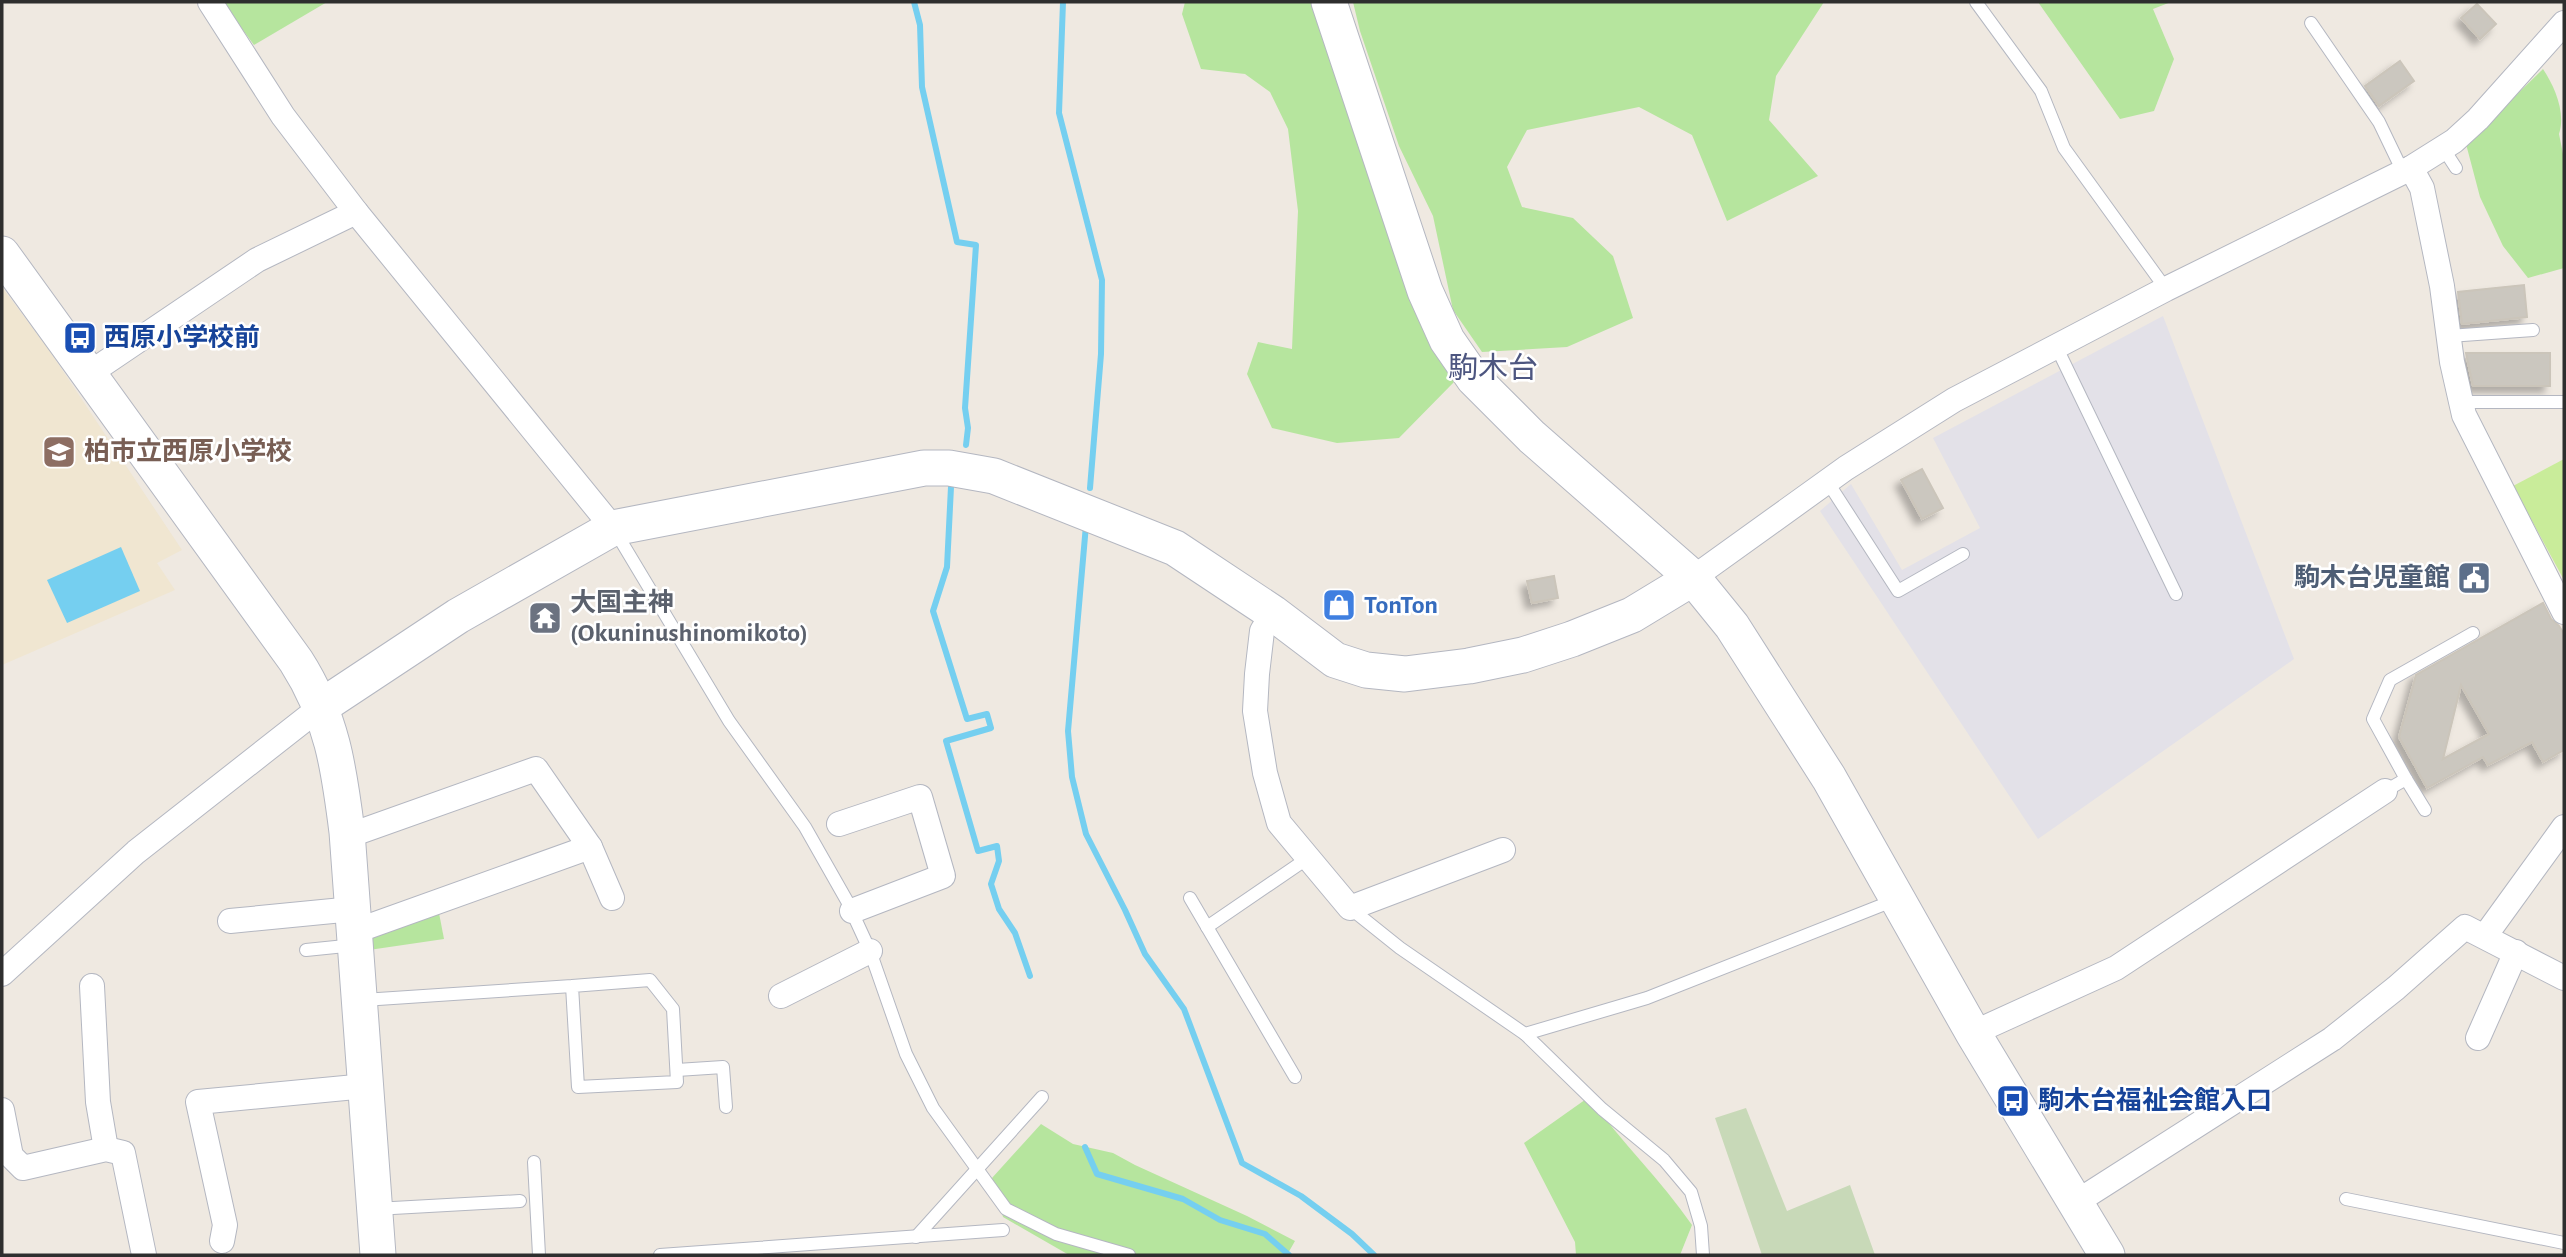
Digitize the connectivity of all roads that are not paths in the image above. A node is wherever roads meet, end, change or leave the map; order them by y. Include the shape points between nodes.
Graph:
1 (210, 2) edge
2 (1329, 2) edge
3 (1976, 2) edge
4 (2311, 23) dead end
5 (2564, 23) edge
6 (2407, 170) junction
7 (356, 212) junction
8 (2, 254) edge
9 (2166, 289) junction
10 (2533, 330) dead end
11 (2449, 336) junction
12 (2056, 346) junction
13 (87, 375) junction
14 (2461, 402) junction
15 (2564, 402) edge
16 (1827, 481) junction
17 (613, 528) junction
18 (1963, 554) dead end
19 (1693, 578) junction
20 (2176, 594) dead end
21 (2564, 611) edge
22 (1273, 613) junction
23 (2473, 633) dead end
24 (321, 706) junction
25 (2395, 785) junction
26 (2424, 810) dead end
27 (839, 824) dead end
28 (2564, 827) edge
29 (347, 832) junction
30 (590, 847) junction
31 (1503, 850) dead end
32 (1308, 859) junction
33 (612, 898) dead end
34 (1191, 898) dead end
35 (1899, 898) junction
36 (1350, 908) junction
37 (852, 911) junction
38 (230, 920) dead end
39 (1207, 927) junction
40 (354, 928) junction
41 (2485, 936) junction
42 (306, 950) dead end
43 (870, 951) junction
44 (2516, 952) junction
45 (2, 974) edge
46 (2564, 978) edge
47 (92, 986) dead end
48 (572, 986) junction
49 (781, 996) dead end
50 (359, 1000) junction
51 (1973, 1033) junction
52 (1525, 1034) junction
53 (2478, 1038) dead end
54 (677, 1070) junction
55 (1295, 1077) dead end
56 (366, 1086) junction
57 (1041, 1097) dead end
58 (726, 1107) dead end
59 (2, 1110) edge
60 (106, 1149) junction
61 (534, 1161) dead end
62 (979, 1169) junction
63 (2346, 1199) dead end
64 (520, 1201) dead end
65 (2075, 1203) junction
66 (375, 1209) junction
67 (1003, 1230) dead end
68 (916, 1237) junction
69 (222, 1241) dead end
70 (2564, 1243) edge
71 (144, 1255) edge
72 (378, 1255) edge
73 (539, 1255) edge
74 (660, 1255) edge
75 (1129, 1255) edge
76 (1703, 1255) edge
77 (2107, 1255) edge

1 - 7 street via 284,116
2 - 19 street via 1425,291 1447,340 1474,379 1532,437
3 - 9 lane via 2041,91 2064,148
4 - 6 lane
5 - 6 street via 2454,141 2449,158
6 - 9 street
6 - 11 street via 2422,188
7 - 13 street via 257,260
7 - 17 street
8 - 13 street
9 - 12 street
10 - 11 lane
11 - 14 street
12 - 16 street via 1954,400
12 - 20 lane
13 - 24 street via 296,662
14 - 15 lane
14 - 21 street via 2476,442
16 - 18 lane via 1898,591
16 - 19 street
17 - 22 street via 895,472 949,468 994,476 1175,548
17 - 24 street via 458,616
17 - 37 lane via 729,721 804,827
19 - 22 street via 1632,615 1572,639 1523,655 1405,674 1366,670 1335,660
19 - 35 street via 1732,626
22 - 32 street via 1262,631 1258,663 1258,741 1279,823
23 - 25 lane via 2390,680 2373,719
24 - 29 street via 340,772
24 - 45 street via 136,852
25 - 26 lane
25 - 51 street via 2116,968
27 - 37 street via 920,797 943,876
28 - 41 street
29 - 30 street via 359,832 536,769
29 - 40 street
30 - 33 street
30 - 40 street
31 - 36 street
32 - 36 street
32 - 39 lane
34 - 39 lane
35 - 51 street
35 - 52 lane via 1647,998
36 - 52 lane
37 - 43 lane
38 - 40 street
39 - 55 lane
40 - 42 lane
40 - 50 street
41 - 44 street
41 - 65 street via 2465,927 2332,1039
43 - 49 street
43 - 62 lane via 906,1054 928,1097
44 - 46 street
44 - 53 street
47 - 60 street
48 - 50 lane
48 - 54 lane via 650,980 673,1009
48 - 54 lane via 578,1087 677,1082
50 - 56 street
51 - 65 street
52 - 76 lane via 1602,1109 1664,1160 1691,1192
54 - 58 lane via 723,1067
56 - 66 street
56 - 69 street via 198,1102 225,1225
57 - 62 lane
59 - 60 street via 11,1156 23,1168
60 - 71 street via 123,1153
61 - 73 lane
62 - 68 lane
62 - 75 lane via 1006,1209 1056,1234
63 - 70 lane
64 - 66 lane
65 - 77 street
66 - 72 street
67 - 68 lane
68 - 74 lane

